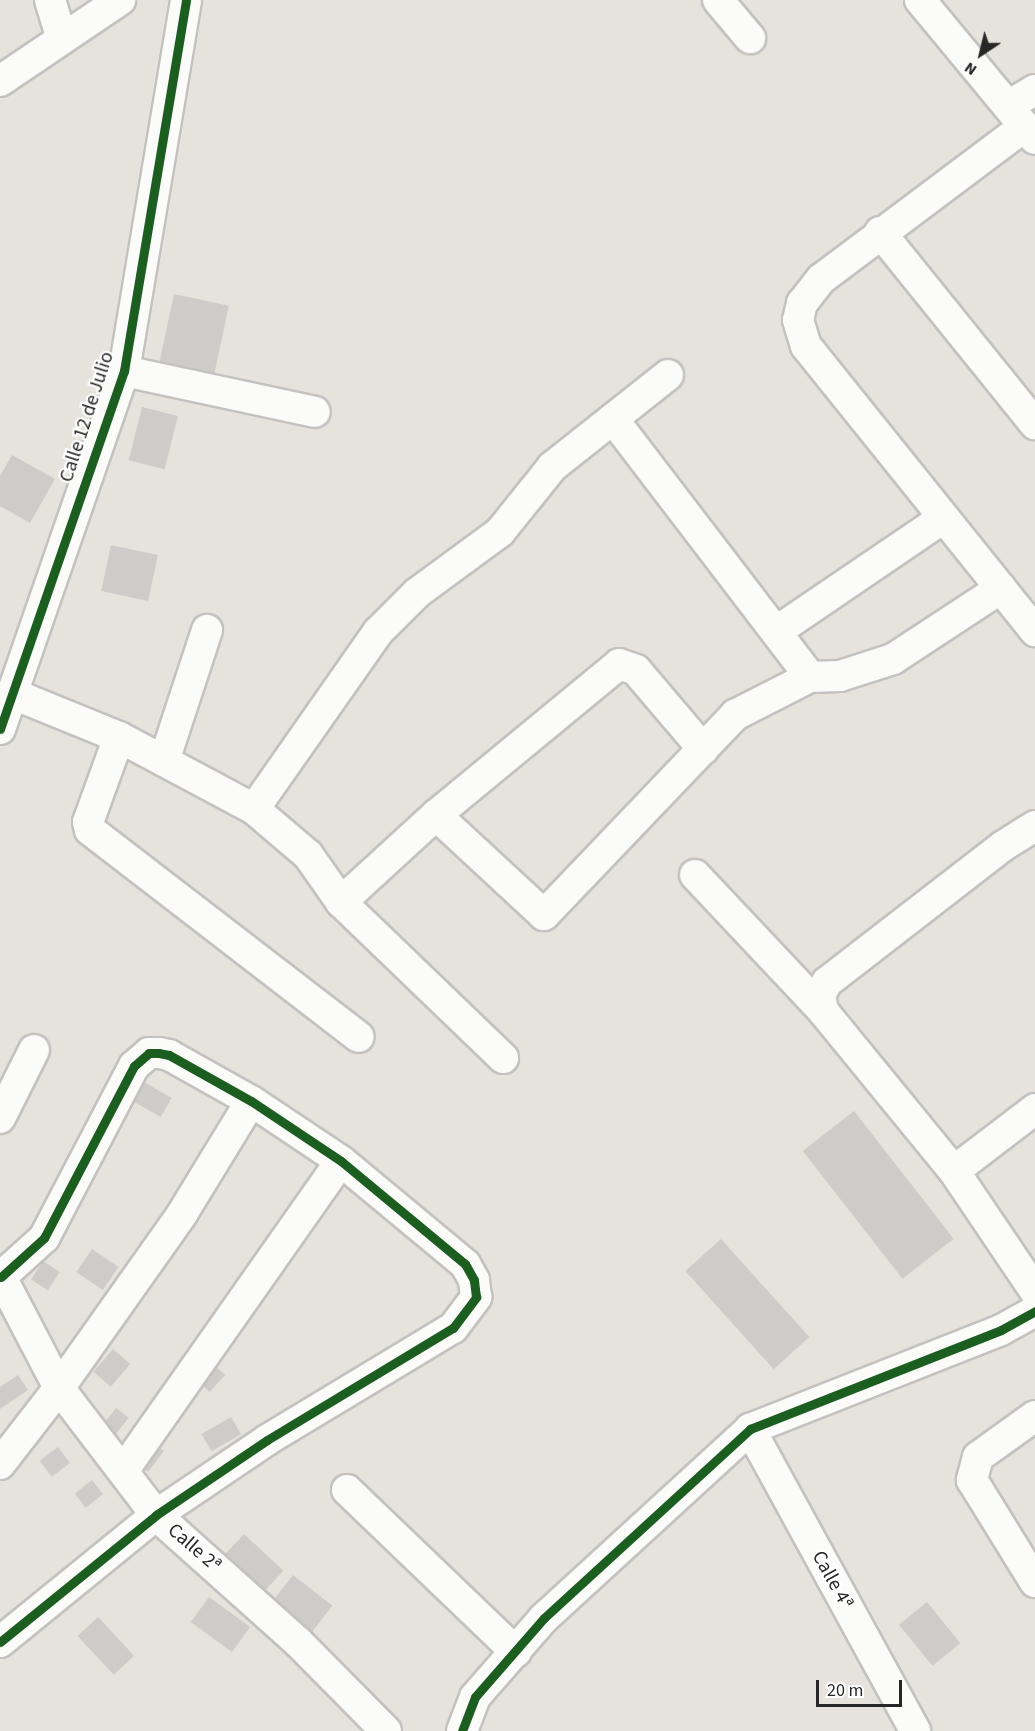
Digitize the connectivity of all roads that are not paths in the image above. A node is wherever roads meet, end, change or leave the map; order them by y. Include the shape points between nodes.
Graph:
1 (50, 0) edge
2 (120, 0) edge
3 (186, 0) edge
4 (718, 0) edge
5 (920, 0) edge
6 (61, 36) junction
7 (750, 38) dead end
8 (0, 81) edge
9 (1035, 90) edge
10 (1023, 124) edge
11 (880, 232) junction
12 (124, 372) junction
13 (668, 375) dead end
14 (315, 412) dead end
15 (613, 419) junction
16 (1035, 424) edge
17 (942, 519) junction
18 (1001, 588) junction
19 (207, 630) dead end
20 (777, 631) junction
21 (1035, 631) edge
22 (810, 677) junction
23 (11, 693) junction
24 (0, 729) edge
25 (119, 737) junction
26 (703, 749) junction
27 (164, 761) junction
28 (254, 809) junction
29 (436, 815) junction
30 (1035, 826) edge
31 (695, 875) dead end
32 (341, 902) junction
33 (823, 1011) junction
34 (359, 1036) dead end
35 (34, 1050) dead end
36 (503, 1058) dead end
37 (251, 1101) junction
38 (1035, 1108) edge
39 (0, 1118) edge
40 (341, 1161) junction
41 (954, 1171) junction
42 (1, 1276) edge
43 (1035, 1291) edge
44 (1035, 1311) edge
45 (59, 1388) junction
46 (1035, 1416) edge
47 (750, 1429) junction
48 (0, 1464) edge
49 (123, 1471) junction
50 (347, 1490) dead end
51 (156, 1515) junction
52 (1035, 1582) edge
53 (0, 1642) edge
54 (516, 1652) junction
55 (386, 1731) edge
56 (462, 1731) edge
57 (915, 1731) edge

1 - 6 street
2 - 6 street
3 - 12 street, Calle 12 de Julio
4 - 7 street
5 - 10 street
6 - 8 street
9 - 10 street
10 - 11 street
11 - 16 street
11 - 17 street via 821,279 802,303 798,320 806,346
12 - 14 street
12 - 23 street, Calle 12 de Julio
13 - 15 street
15 - 20 street
15 - 28 street via 552,467 500,532 417,593 378,632
17 - 18 street
17 - 20 street
18 - 21 street
18 - 22 street via 893,659 840,676
19 - 27 street
20 - 22 street
22 - 26 street via 735,715
23 - 24 street, Calle 12 de Julio
23 - 25 street
25 - 27 street
25 - 34 street via 88,822 90,830
26 - 29 street via 636,670 619,664
26 - 29 street via 544,915
27 - 28 street
28 - 32 street via 308,855
29 - 32 street
30 - 33 street via 1003,846 826,982 820,995
31 - 33 street
32 - 36 street
33 - 41 street
35 - 39 street
37 - 40 street
37 - 42 street via 169,1054 149,1053 140,1058 44,1238
37 - 45 street via 182,1214
38 - 41 street
40 - 49 street
40 - 51 street via 465,1264 474,1280 476,1297 453,1328 267,1440
41 - 43 street
42 - 45 street, Calle 2ª
44 - 47 street via 1001,1330
45 - 48 street
45 - 49 street, Calle 2ª
46 - 52 street via 978,1457 972,1480
47 - 54 street via 544,1618
47 - 57 street, Calle 4ª
49 - 51 street, Calle 2ª
50 - 54 street
51 - 53 street
51 - 55 street, Calle 2ª via 298,1642
54 - 56 street via 475,1697

